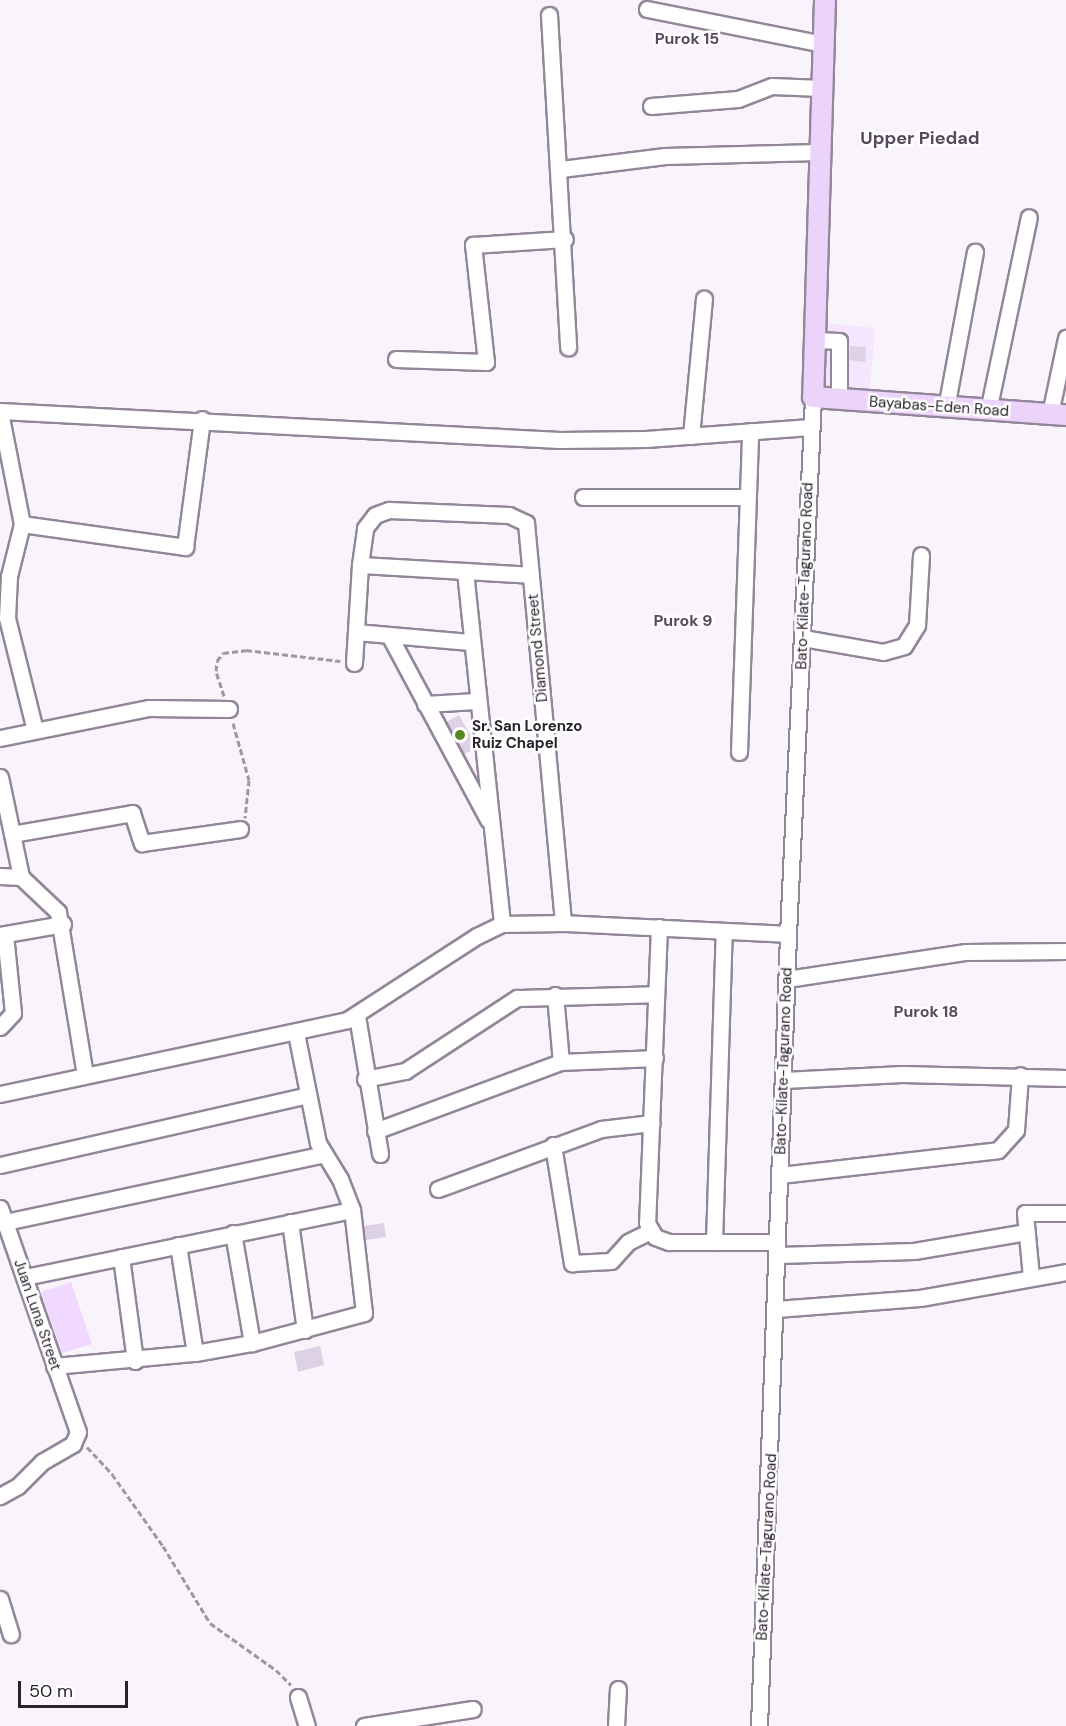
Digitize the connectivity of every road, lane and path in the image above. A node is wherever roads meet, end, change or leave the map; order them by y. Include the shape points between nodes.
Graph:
1 (825, 0) edge
2 (647, 9) dead end
3 (549, 15) dead end
4 (823, 44) junction
5 (821, 88) junction
6 (651, 106) dead end
7 (818, 152) junction
8 (561, 169) junction
9 (1029, 217) dead end
10 (565, 239) junction
11 (975, 252) dead end
12 (704, 299) dead end
13 (1066, 338) edge
14 (814, 340) junction
15 (568, 347) dead end
16 (396, 359) dead end
17 (813, 397) junction
18 (839, 399) junction
19 (945, 408) junction
20 (988, 411) junction
21 (0, 412) edge
22 (1058, 415) edge
23 (202, 419) junction
24 (811, 427) junction
25 (750, 431) junction
26 (691, 436) junction
27 (747, 497) junction
28 (584, 498) dead end
29 (22, 524) junction
30 (921, 555) dead end
31 (360, 565) junction
32 (465, 571) junction
33 (531, 575) junction
34 (356, 632) junction
35 (388, 635) junction
36 (803, 638) junction
37 (470, 642) junction
38 (354, 663) joint
39 (476, 701) junction
40 (424, 704) junction
41 (229, 709) junction
42 (35, 730) junction
43 (0, 738) edge
44 (740, 752) dead end
45 (0, 777) edge
46 (492, 826) junction
47 (240, 829) joint
48 (12, 834) junction
49 (0, 876) edge
50 (21, 877) junction
51 (563, 923) junction
52 (63, 924) junction
53 (502, 924) junction
54 (659, 927) junction
55 (724, 932) junction
56 (3, 934) edge
57 (788, 934) junction
58 (1066, 951) edge
59 (787, 979) junction
60 (656, 994) junction
61 (555, 995) junction
62 (357, 1016) junction
63 (0, 1027) edge
64 (296, 1033) junction
65 (655, 1058) junction
66 (561, 1062) junction
67 (85, 1075) junction
68 (1020, 1075) junction
69 (1066, 1078) edge
70 (365, 1079) junction
71 (784, 1080) junction
72 (0, 1094) edge
73 (307, 1095) junction
74 (652, 1123) junction
75 (375, 1131) junction
76 (553, 1145) junction
77 (324, 1154) junction
78 (380, 1154) dead end
79 (0, 1165) edge
80 (780, 1175) junction
81 (438, 1189) dead end
82 (352, 1210) junction
83 (1066, 1213) edge
84 (2, 1215) edge
85 (290, 1222) junction
86 (651, 1231) junction
87 (1026, 1232) junction
88 (233, 1233) junction
89 (714, 1242) junction
90 (178, 1245) junction
91 (777, 1248) junction
92 (121, 1257) junction
93 (1066, 1272) edge
94 (1031, 1276) junction
95 (25, 1277) junction
96 (776, 1309) junction
97 (305, 1330) junction
98 (252, 1343) junction
99 (195, 1353) junction
100 (135, 1361) junction
101 (54, 1366) junction
102 (77, 1439) junction
103 (0, 1496) edge
104 (0, 1599) edge
105 (11, 1634) dead end
106 (618, 1689) dead end
107 (298, 1696) joint
108 (474, 1709) dead end
109 (307, 1726) edge
110 (364, 1726) edge
111 (616, 1726) edge
112 (759, 1726) edge

1 - 4 main road
2 - 4 street
3 - 8 street
4 - 5 main road
5 - 6 street via 772,86 738,99
5 - 7 main road
7 - 8 street via 676,156
7 - 14 main road
8 - 10 street
9 - 20 street
10 - 15 street
10 - 16 street via 473,245 486,362
11 - 19 street
12 - 26 street
13 - 22 street
14 - 17 main road
14 - 18 street via 840,341
17 - 18 main road, Bayabas-Eden Road
17 - 24 street, Bato-Kilate-Tagurano Road
18 - 19 main road, Bayabas-Eden Road
19 - 20 main road, Bayabas-Eden Road
20 - 22 main road, Bayabas-Eden Road
21 - 23 street
21 - 29 street
23 - 26 street via 559,440
23 - 29 street via 185,547
24 - 25 street
24 - 36 street, Bato-Kilate-Tagurano Road
25 - 26 street
25 - 27 street
27 - 28 street
27 - 44 street
29 - 42 street via 9,576 6,608
30 - 36 street via 917,625 904,646 883,652
31 - 32 street
31 - 33 street, Diamond Street via 365,528 381,512 509,515 522,519 528,528
31 - 34 street
32 - 33 street
32 - 37 street
33 - 51 street, Diamond Street
34 - 35 street
34 - 38 street
35 - 37 street
35 - 40 street
36 - 57 street, Bato-Kilate-Tagurano Road
37 - 39 street
38 - 41 path via 246,650 223,653 216,671
39 - 40 street
39 - 46 street
40 - 46 street
41 - 42 street via 149,708
41 - 47 path via 249,780 250,796
42 - 43 street
45 - 48 street
46 - 53 street
47 - 48 street via 142,843 132,813
48 - 50 street
49 - 50 street
50 - 52 street via 52,903
51 - 53 street
51 - 54 street
52 - 56 street
52 - 67 street
53 - 62 street via 477,936
54 - 55 street
54 - 60 street
55 - 57 street
55 - 89 street
56 - 63 street via 14,1013
57 - 59 street, Bato-Kilate-Tagurano Road
58 - 59 street via 966,952
59 - 71 street, Bato-Kilate-Tagurano Road
60 - 61 street
60 - 65 street
61 - 66 street
61 - 70 street via 508,1001 405,1071
62 - 64 street
62 - 70 street
64 - 67 street
64 - 73 street
65 - 66 street
65 - 74 street
66 - 75 street
67 - 72 street
68 - 69 street
68 - 71 street via 902,1074
68 - 80 street via 1016,1130 998,1150
70 - 75 street
71 - 80 street, Bato-Kilate-Tagurano Road
73 - 77 street
73 - 79 street
74 - 76 street via 613,1126
74 - 86 street via 646,1212
75 - 78 street
76 - 81 street
76 - 86 street via 572,1263 611,1260 628,1242
77 - 82 street via 340,1179
77 - 84 street
80 - 91 street, Bato-Kilate-Tagurano Road
82 - 85 street
82 - 97 street via 366,1309 357,1317
83 - 87 street via 1024,1213
84 - 95 street, Juan Luna Street
85 - 88 street
85 - 97 street
86 - 89 street via 669,1242
87 - 91 street via 914,1251
87 - 94 street
88 - 90 street
88 - 98 street
89 - 91 street
90 - 92 street
90 - 99 street
91 - 96 street, Bato-Kilate-Tagurano Road
92 - 95 street
92 - 100 street
93 - 94 street
94 - 96 street via 920,1298
95 - 101 street, Juan Luna Street
96 - 112 street, Bato-Kilate-Tagurano Road
97 - 98 street
98 - 99 street
99 - 100 street
100 - 101 street
101 - 102 street, Juan Luna Street via 76,1423
102 - 103 street
102 - 107 path via 112,1474 163,1546 210,1623 276,1670
104 - 105 street
106 - 111 street
107 - 109 street
108 - 110 street

